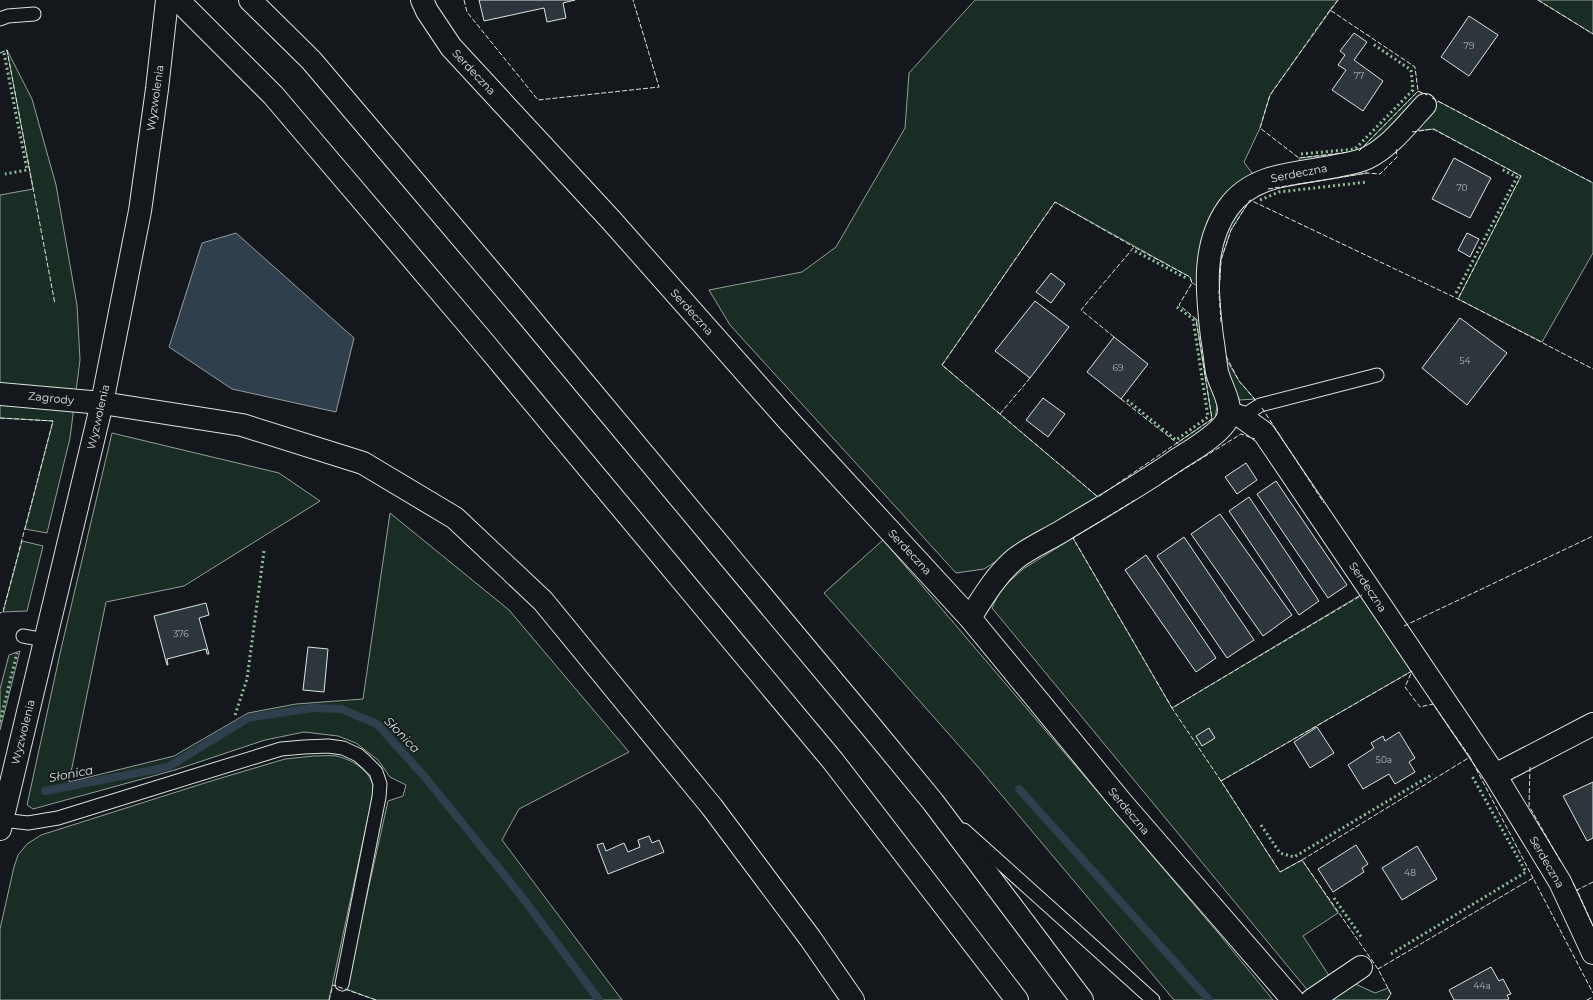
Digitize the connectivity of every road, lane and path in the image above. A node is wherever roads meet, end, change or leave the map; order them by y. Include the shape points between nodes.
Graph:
1 (167, 0) edge
2 (178, 0) edge
3 (250, 0) edge
4 (422, 0) edge
5 (34, 14) dead end
6 (0, 19) edge
7 (1425, 105) dead end
8 (1377, 375) dead end
9 (0, 394) edge
10 (102, 403) junction
11 (1236, 415) junction
12 (970, 618) junction
13 (23, 636) dead end
14 (45, 640) junction
15 (1593, 724) edge
16 (1495, 775) junction
17 (6, 777) edge
18 (932, 802) junction
19 (1, 824) edge
20 (1593, 953) edge
21 (1361, 967) dead end
22 (342, 984) dead end
23 (853, 1000) edge
24 (1017, 1000) edge
25 (1082, 1000) edge
26 (1152, 1000) edge
27 (1294, 1000) edge
28 (1312, 1000) edge

1 - 10 main road, Wyzwolenia via 140,211
2 - 24 main road via 274,95 480,338 833,761
3 - 18 main road via 311,60 499,281
4 - 12 main road, Serdeczna via 426,11 451,47 611,220 788,420
5 - 6 lane
7 - 11 main road, Serdeczna via 1391,140 1368,158 1335,167 1286,173 1267,179 1238,196 1228,208 1214,240 1207,280 1208,306 1217,371
8 - 11 lane via 1260,405
9 - 10 main road, Zagrody
10 - 14 main road, Wyzwolenia
10 - 23 main road, Zagrody via 242,426 363,463 455,518 543,601 712,807
11 - 12 main road via 1216,433 1159,472 1015,559 990,585
11 - 16 main road, Serdeczna via 1264,433
12 - 27 main road, Serdeczna via 1122,804
13 - 14 lane
14 - 17 main road, Wyzwolenia
15 - 16 main road
16 - 20 main road, Serdeczna via 1560,882
17 - 19 main road, Wyzwolenia
18 - 25 main road
18 - 26 lane
19 - 22 lane via 58,818 281,749 328,746 343,748 358,755 376,772 380,784 380,797
21 - 28 main road

